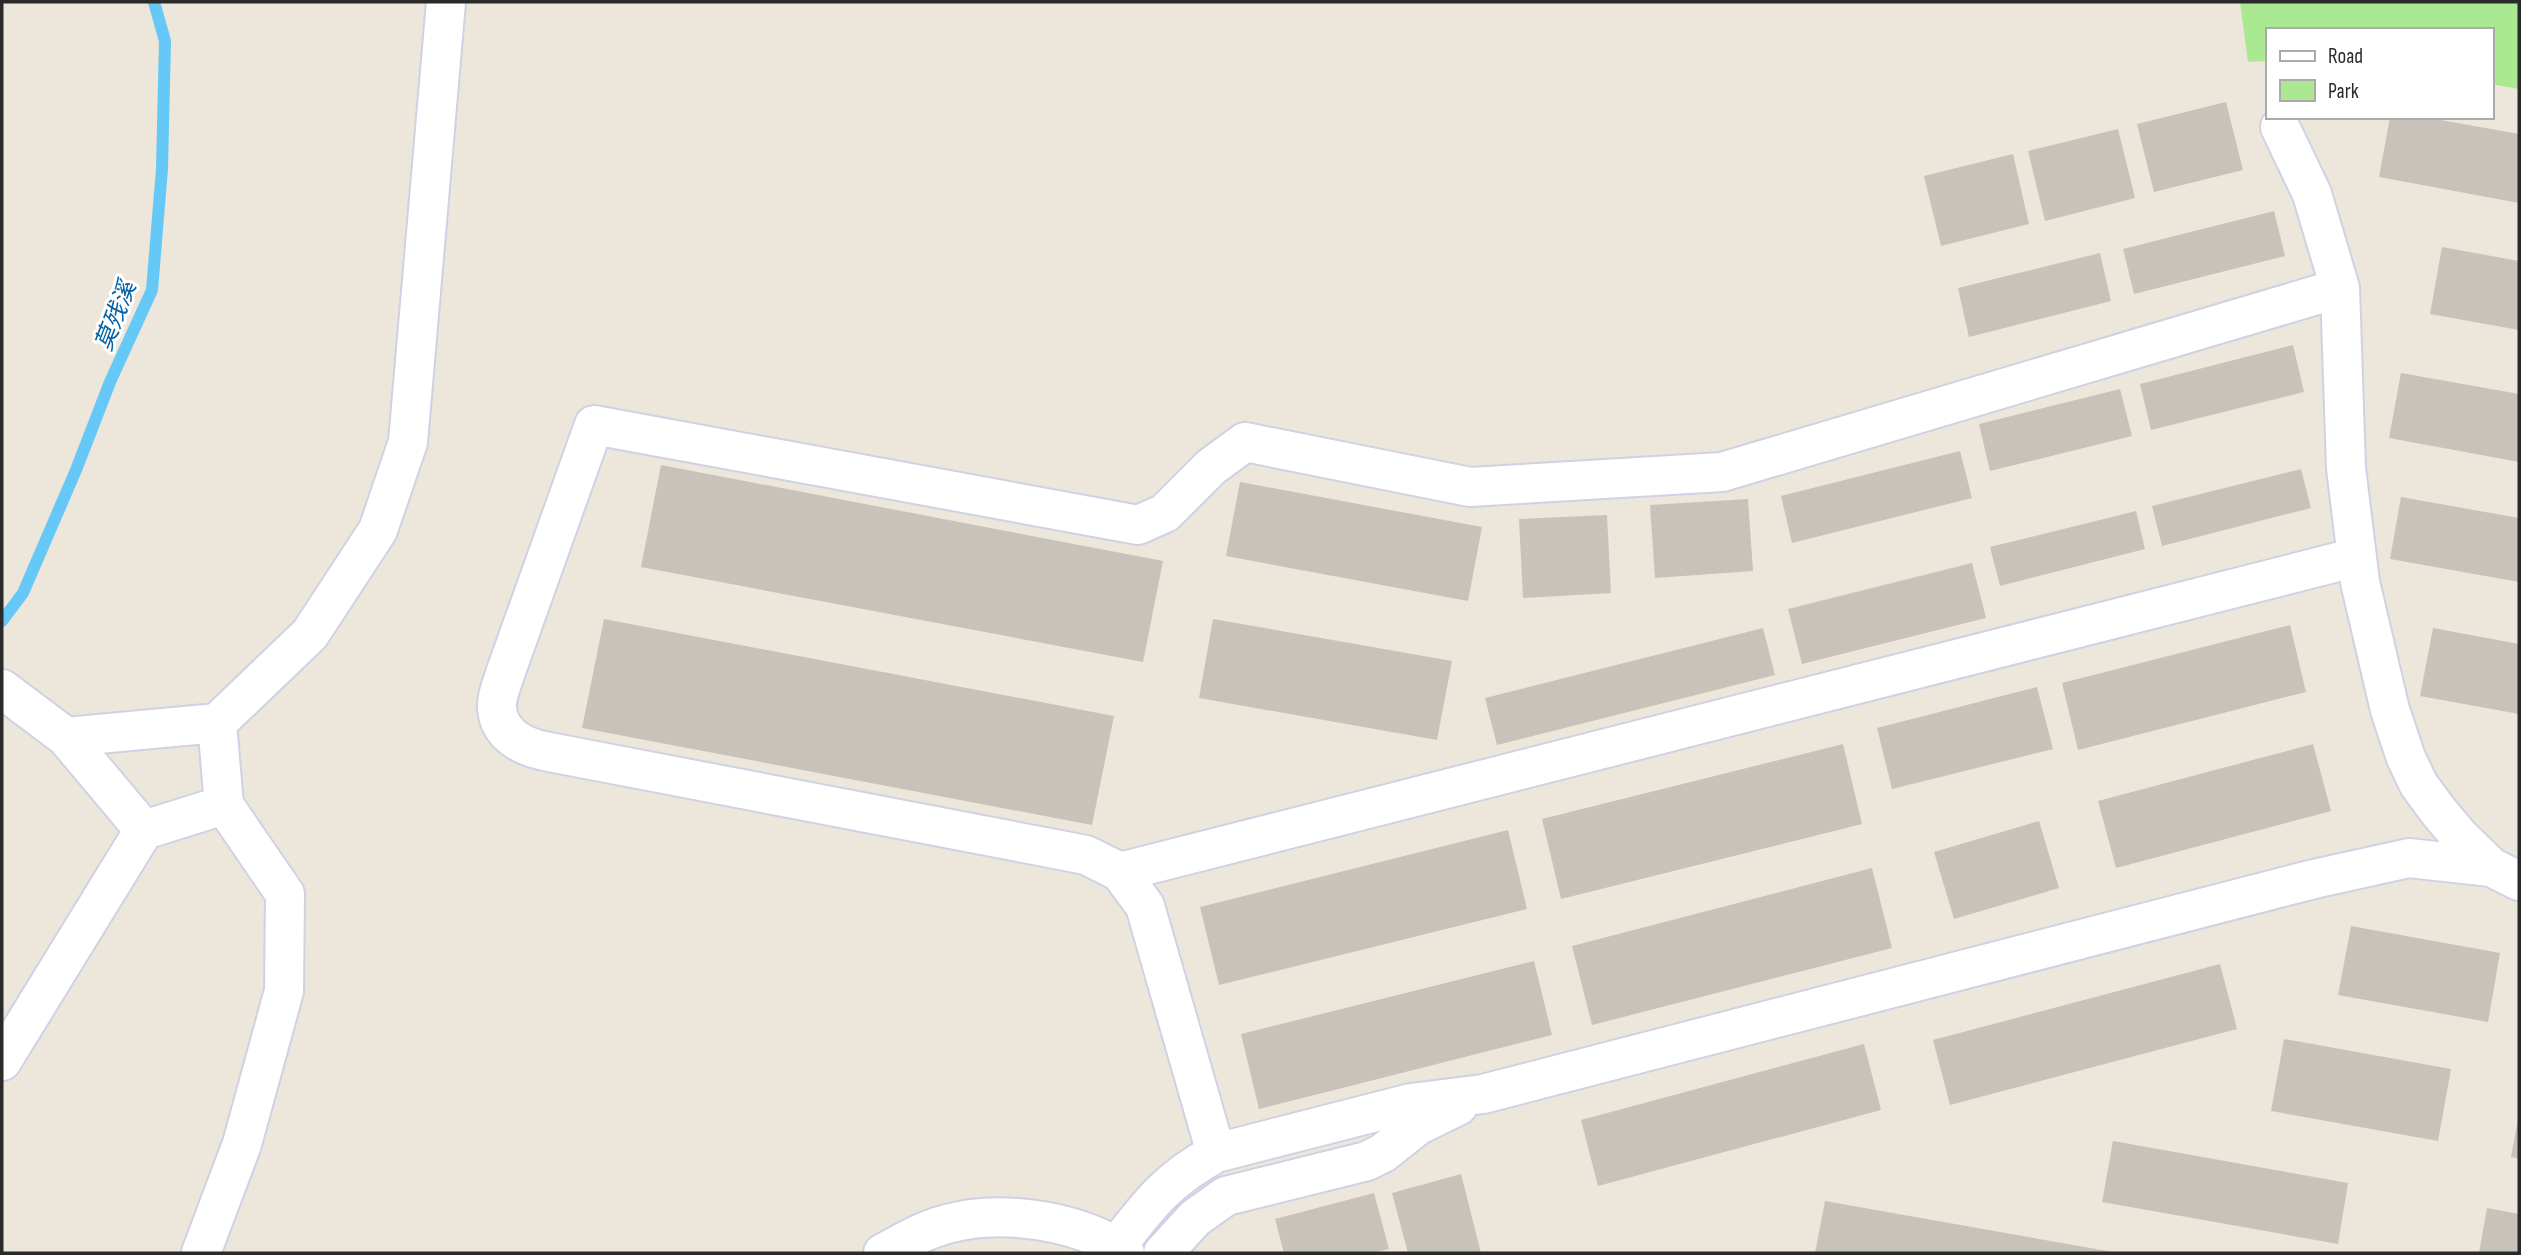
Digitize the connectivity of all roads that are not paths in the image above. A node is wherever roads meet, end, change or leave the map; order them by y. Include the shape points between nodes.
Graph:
1 (446, 2) edge
2 (2280, 127) dead end
3 (2340, 288) junction
4 (2357, 557) junction
5 (2, 690) edge
6 (217, 723) junction
7 (66, 737) junction
8 (224, 805) junction
9 (144, 830) junction
10 (1120, 872) junction
11 (2505, 874) edge
12 (2, 1061) edge
13 (1483, 1094) junction
14 (1216, 1153) junction
15 (1120, 1250) edge
16 (201, 1253) edge
17 (883, 1253) edge
18 (1163, 1253) edge

1 - 6 street via 408,442 378,530 310,634
2 - 3 street via 2312,194
3 - 4 street via 2346,468
3 - 10 street via 1722,472 1470,486 1245,442 1211,467 1165,513 1138,525 594,425 505,674 497,706 510,736 525,747 544,751 1086,855
4 - 10 street
4 - 11 street via 2390,710 2406,758 2439,813
5 - 7 street
6 - 7 street
6 - 8 street
7 - 9 street
8 - 9 street
8 - 16 street via 285,894 284,991 242,1144
9 - 12 street
10 - 14 street via 1145,906
11 - 13 street via 2409,858 2314,878
13 - 14 street via 1411,1103
13 - 18 street via 1417,1126 1367,1161 1226,1196 1195,1218
14 - 15 street via 1162,1189
15 - 17 street via 1075,1228 985,1218 948,1223

